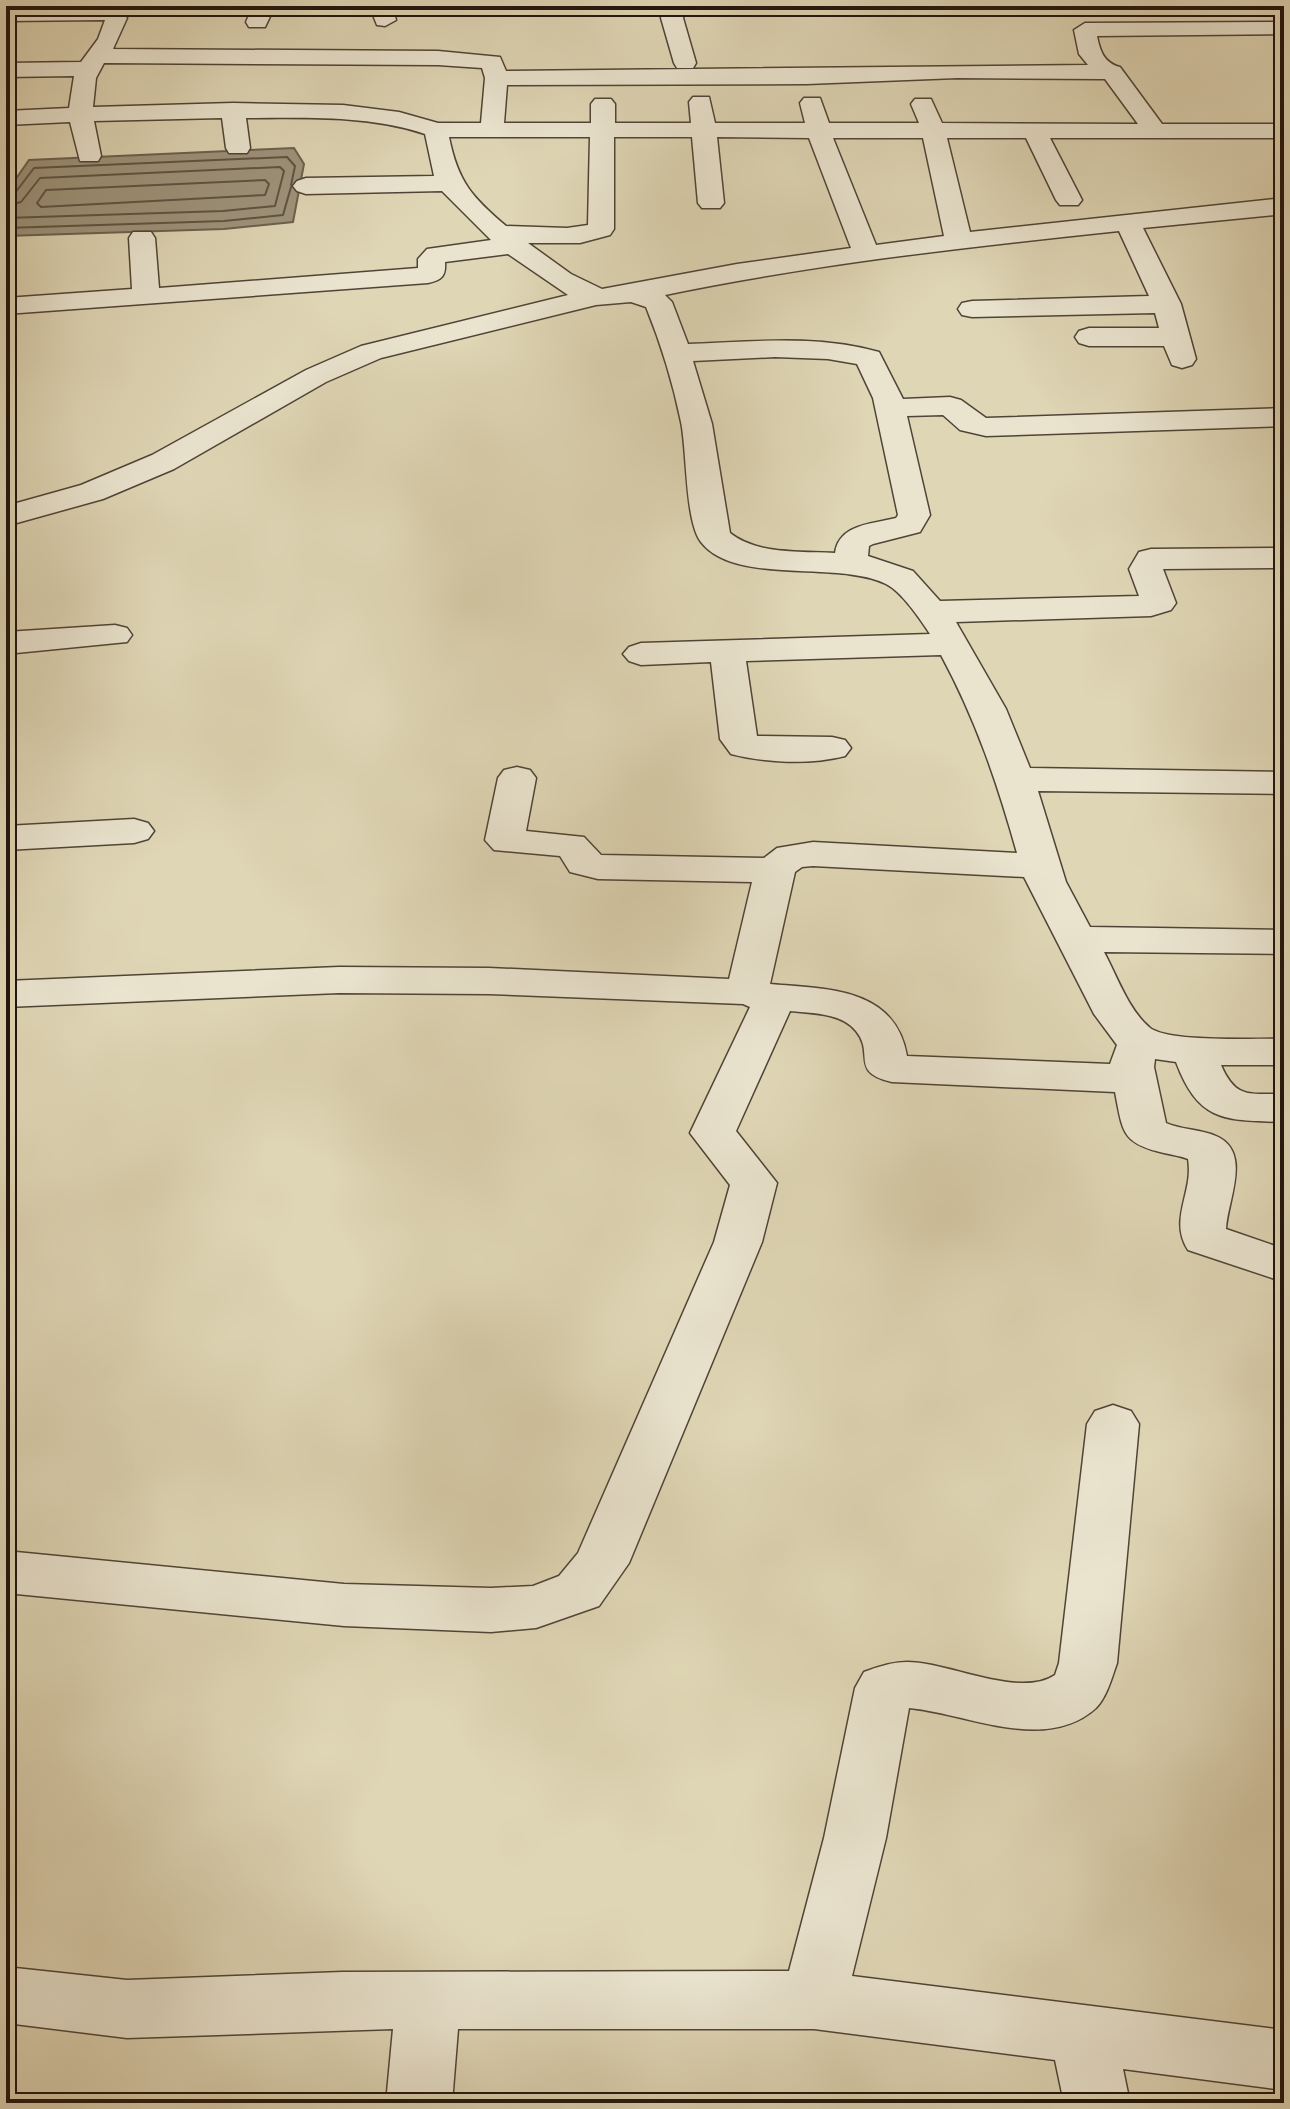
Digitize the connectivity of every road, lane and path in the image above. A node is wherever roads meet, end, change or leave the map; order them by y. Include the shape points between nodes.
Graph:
1 (346, 6) edge
2 (676, 6) edge
3 (1112, 6) edge
4 (1216, 6) edge
5 (106, 10) edge
6 (6, 15) edge
7 (385, 20) dead end
8 (1229, 28) junction
9 (1284, 28) edge
10 (1120, 29) junction
11 (1121, 54) dead end
12 (94, 62) junction
13 (1097, 62) junction
14 (698, 68) junction
15 (6, 70) edge
16 (494, 70) junction
17 (910, 73) junction
18 (604, 77) junction
19 (807, 77) junction
20 (233, 110) junction
21 (79, 114) junction
22 (6, 118) edge
23 (1153, 128) junction
24 (817, 129) junction
25 (1034, 129) junction
26 (436, 130) junction
27 (492, 130) junction
28 (704, 130) junction
29 (933, 130) junction
30 (602, 131) junction
31 (1284, 131) edge
32 (238, 148) dead end
33 (89, 156) dead end
34 (306, 186) dead end
35 (1069, 200) dead end
36 (455, 201) junction
37 (711, 203) dead end
38 (1284, 206) edge
39 (1126, 222) junction
40 (142, 238) dead end
41 (509, 240) junction
42 (959, 242) junction
43 (867, 254) junction
44 (636, 293) junction
45 (146, 297) junction
46 (594, 297) junction
47 (1167, 304) junction
48 (6, 306) edge
49 (972, 309) dead end
50 (1089, 337) dead end
51 (675, 353) junction
52 (890, 408) junction
53 (1284, 417) edge
54 (6, 516) edge
55 (1284, 558) edge
56 (850, 565) junction
57 (931, 612) junction
58 (115, 635) dead end
59 (6, 643) edge
60 (953, 644) junction
61 (727, 651) junction
62 (641, 654) dead end
63 (832, 748) dead end
64 (517, 778) dead end
65 (1015, 779) junction
66 (1284, 783) edge
67 (134, 831) dead end
68 (6, 838) edge
69 (1040, 866) junction
70 (775, 870) junction
71 (1076, 939) junction
72 (1284, 942) edge
73 (753, 993) junction
74 (6, 994) edge
75 (1193, 1049) junction
76 (1284, 1052) edge
77 (1138, 1060) junction
78 (1284, 1108) edge
79 (1284, 1266) edge
80 (1113, 1424) dead end
81 (6, 1572) edge
82 (6, 1995) edge
83 (428, 2000) junction
84 (814, 2000) junction
85 (1082, 2033) junction
86 (1284, 2060) edge
87 (419, 2103) edge
88 (1097, 2103) edge

1 - 7 street via 383,9
2 - 14 street via 672,18
3 - 10 street
4 - 8 street
5 - 6 street
5 - 12 street via 115,16 115,26
8 - 9 street
8 - 10 street
10 - 13 street via 1085,30
11 - 13 street
12 - 15 street
12 - 16 street via 438,58
12 - 21 street
13 - 17 street
13 - 23 street via 1116,75
14 - 16 street
14 - 18 street
14 - 19 street
14 - 28 street
16 - 18 street
16 - 27 street
17 - 19 street
17 - 29 street
18 - 30 street
19 - 24 street
20 - 21 street
20 - 26 street via 384,114
20 - 32 street
21 - 22 street
21 - 33 street
23 - 25 street
23 - 31 street
24 - 28 street
24 - 29 street
24 - 43 street
25 - 29 street
25 - 35 street
26 - 27 street
26 - 36 street
27 - 30 street
28 - 30 street
28 - 37 street
29 - 42 street
30 - 41 street via 601,229
34 - 36 street
36 - 41 street
38 - 39 street
39 - 42 street
39 - 47 street
40 - 45 street
41 - 45 street via 436,255 428,275
41 - 46 street via 566,284
42 - 43 street
43 - 44 street
44 - 46 street
44 - 51 street via 658,302
45 - 48 street
46 - 54 street via 371,352 316,376 163,462 92,492
47 - 49 street
47 - 50 street via 1179,348
51 - 52 street via 855,352 869,358
51 - 56 street via 697,424 714,537 755,557
52 - 53 street via 950,406 971,424 986,427
52 - 56 street via 914,515 909,525 853,542
55 - 57 street via 1151,559 1146,569 1159,603 1151,606
56 - 57 street via 901,578
57 - 60 street
58 - 59 street
60 - 61 street
60 - 65 street via 988,709
61 - 62 street
61 - 63 street via 744,746
64 - 70 street via 508,842 570,845 584,864 598,867
65 - 66 street
65 - 69 street
67 - 68 street
69 - 70 street via 813,854 783,859
69 - 71 street
70 - 73 street via 749,985
71 - 72 street
71 - 77 street
73 - 74 street via 339,980
73 - 77 street via 857,1010 880,1033 892,1069
73 - 81 street via 770,1001 768,1017 713,1133 754,1183 738,1242 601,1563 579,1591 536,1607 491,1610 344,1605
75 - 76 street
75 - 77 street
75 - 78 street via 1216,1100
77 - 79 street via 1145,1130 1210,1154 1205,1239
80 - 84 street via 1088,1663 1078,1690 1058,1703 1034,1706 914,1684 884,1688 855,1838
82 - 83 street via 127,2009
83 - 84 street
83 - 87 street
84 - 85 street
85 - 86 street
85 - 88 street

